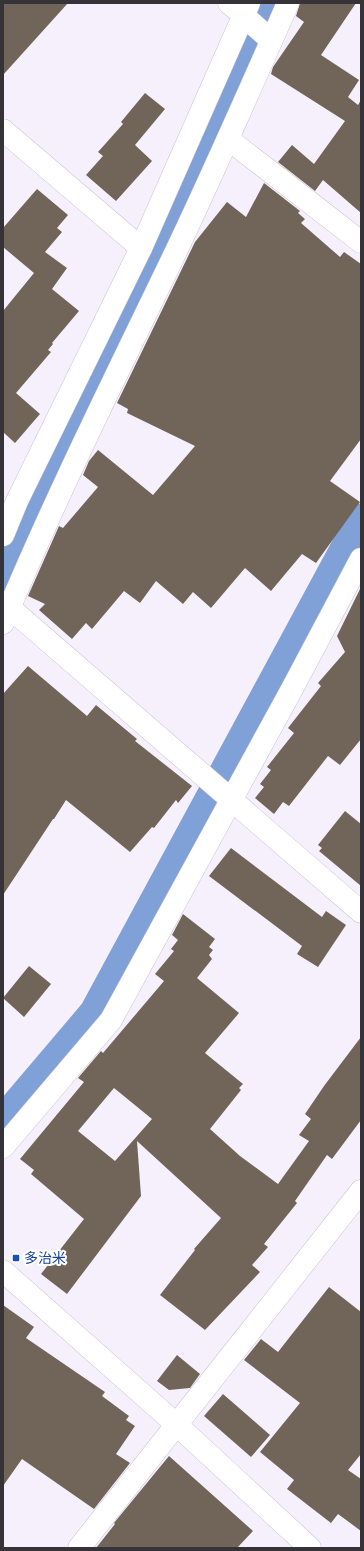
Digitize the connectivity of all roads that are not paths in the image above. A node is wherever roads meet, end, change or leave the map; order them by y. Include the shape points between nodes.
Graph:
1 (288, 3) edge
2 (251, 20) edge
3 (3, 130) edge
4 (228, 139) junction
5 (361, 242) edge
6 (141, 248) junction
7 (10, 495) edge
8 (3, 535) edge
9 (361, 559) edge
10 (5, 609) edge
11 (230, 800) junction
12 (361, 912) edge
13 (3, 1147) edge
14 (361, 1191) edge
15 (3, 1271) edge
16 (177, 1425) junction
17 (79, 1548) edge
18 (310, 1548) edge

1 - 2 street
2 - 4 street
2 - 6 street
3 - 6 street
4 - 5 street
4 - 10 street
6 - 7 street
7 - 8 street
9 - 11 street
10 - 11 street
11 - 12 street
11 - 13 street via 111,1020
14 - 16 street
15 - 16 street
16 - 17 street
16 - 18 street

